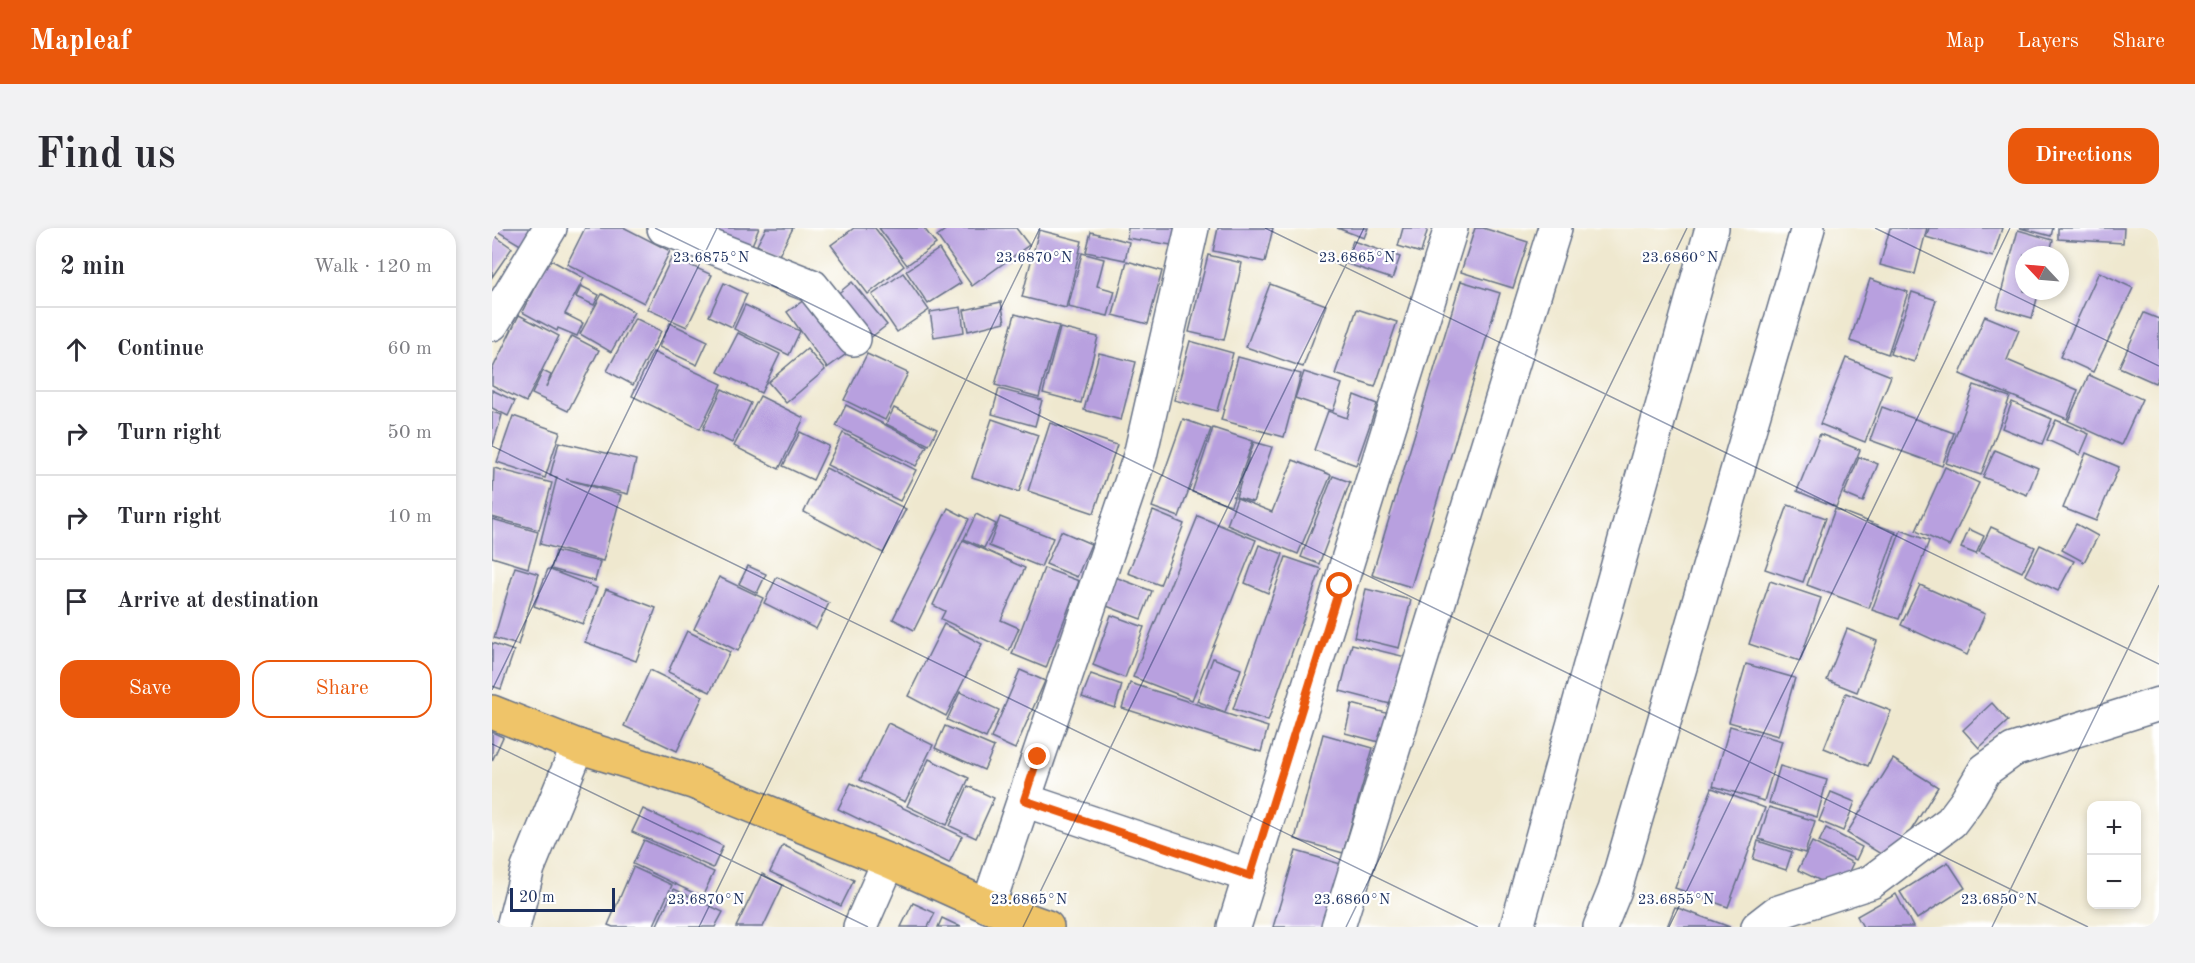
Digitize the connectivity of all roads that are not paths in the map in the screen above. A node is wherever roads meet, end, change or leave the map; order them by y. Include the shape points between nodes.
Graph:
1 (550, 228) edge
2 (664, 228) edge
3 (1192, 228) edge
4 (1451, 228) edge
5 (1554, 228) edge
6 (1713, 228) edge
7 (1808, 228) edge
8 (492, 324) edge
9 (854, 339) dead end
10 (2159, 704) edge
11 (492, 712) edge
12 (578, 746) junction
13 (1024, 800) junction
14 (889, 861) junction
15 (1250, 876) junction
16 (988, 906) junction
17 (513, 927) edge
18 (860, 927) edge
19 (1047, 927) edge
20 (1234, 927) edge
21 (1338, 927) edge
22 (1516, 927) edge
23 (1600, 927) edge
24 (1758, 927) edge

1 - 8 street
2 - 9 street via 812,286
3 - 13 street via 1140,456
4 - 15 street
5 - 21 street
6 - 22 street
7 - 23 street via 1615,890
10 - 24 street via 2013,750 1985,770 1951,822 1871,882 1776,913
11 - 12 main road
12 - 14 main road via 693,782
12 - 17 street via 528,868
13 - 15 street
13 - 16 street
14 - 16 main road
14 - 18 street
15 - 20 street
16 - 19 main road

